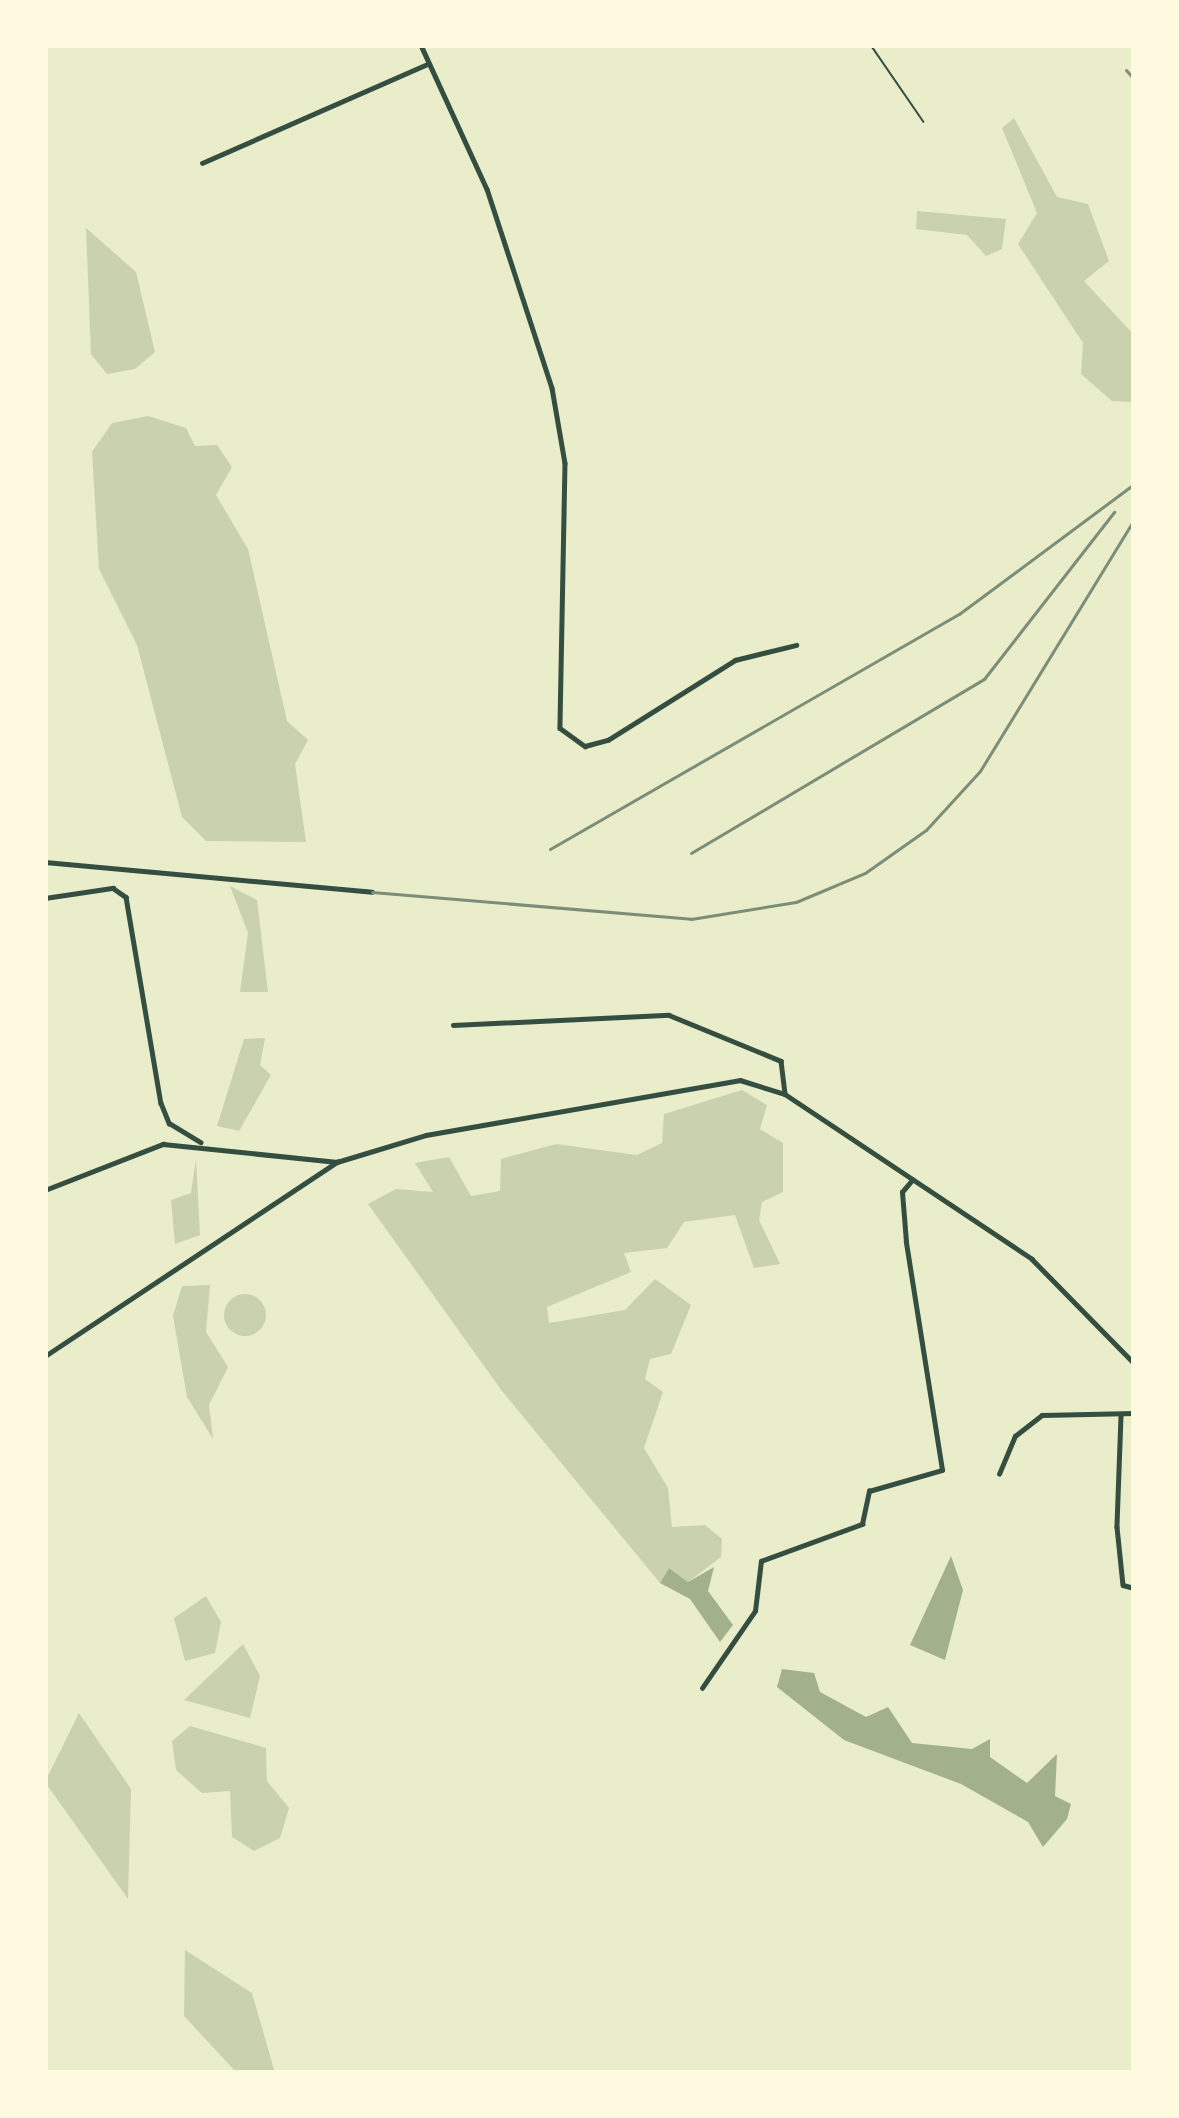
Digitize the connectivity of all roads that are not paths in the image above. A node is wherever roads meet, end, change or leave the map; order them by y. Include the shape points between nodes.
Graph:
1 (421, 45) edge
2 (871, 45) edge
3 (428, 64) junction
4 (924, 122) dead end
5 (202, 163) dead end
6 (796, 645) dead end
7 (45, 862) edge
8 (372, 892) dead end
9 (45, 898) edge
10 (453, 1025) dead end
11 (784, 1094) junction
12 (202, 1142) junction
13 (337, 1162) junction
14 (912, 1180) junction
15 (45, 1190) edge
16 (45, 1356) edge
17 (1134, 1363) edge
18 (1134, 1413) edge
19 (1121, 1416) junction
20 (999, 1474) dead end
21 (1134, 1588) edge
22 (702, 1688) dead end

1 - 3 street
2 - 4 lane
3 - 5 street
3 - 6 street via 487,189 552,388 566,463 560,728 585,746 608,740 735,660
7 - 8 street
9 - 12 street via 113,888 126,897 160,1103 169,1123
10 - 11 street via 669,1015 781,1061
11 - 13 street via 740,1080 695,1086
11 - 14 street
12 - 13 street
12 - 15 street via 126,1154
13 - 16 street
14 - 17 street via 1032,1259
14 - 22 street via 902,1192 906,1242 943,1423 942,1470 869,1491 862,1524 761,1561 755,1611
18 - 19 street
19 - 20 street via 1042,1414 1015,1436
19 - 21 street via 1117,1527 1123,1585

